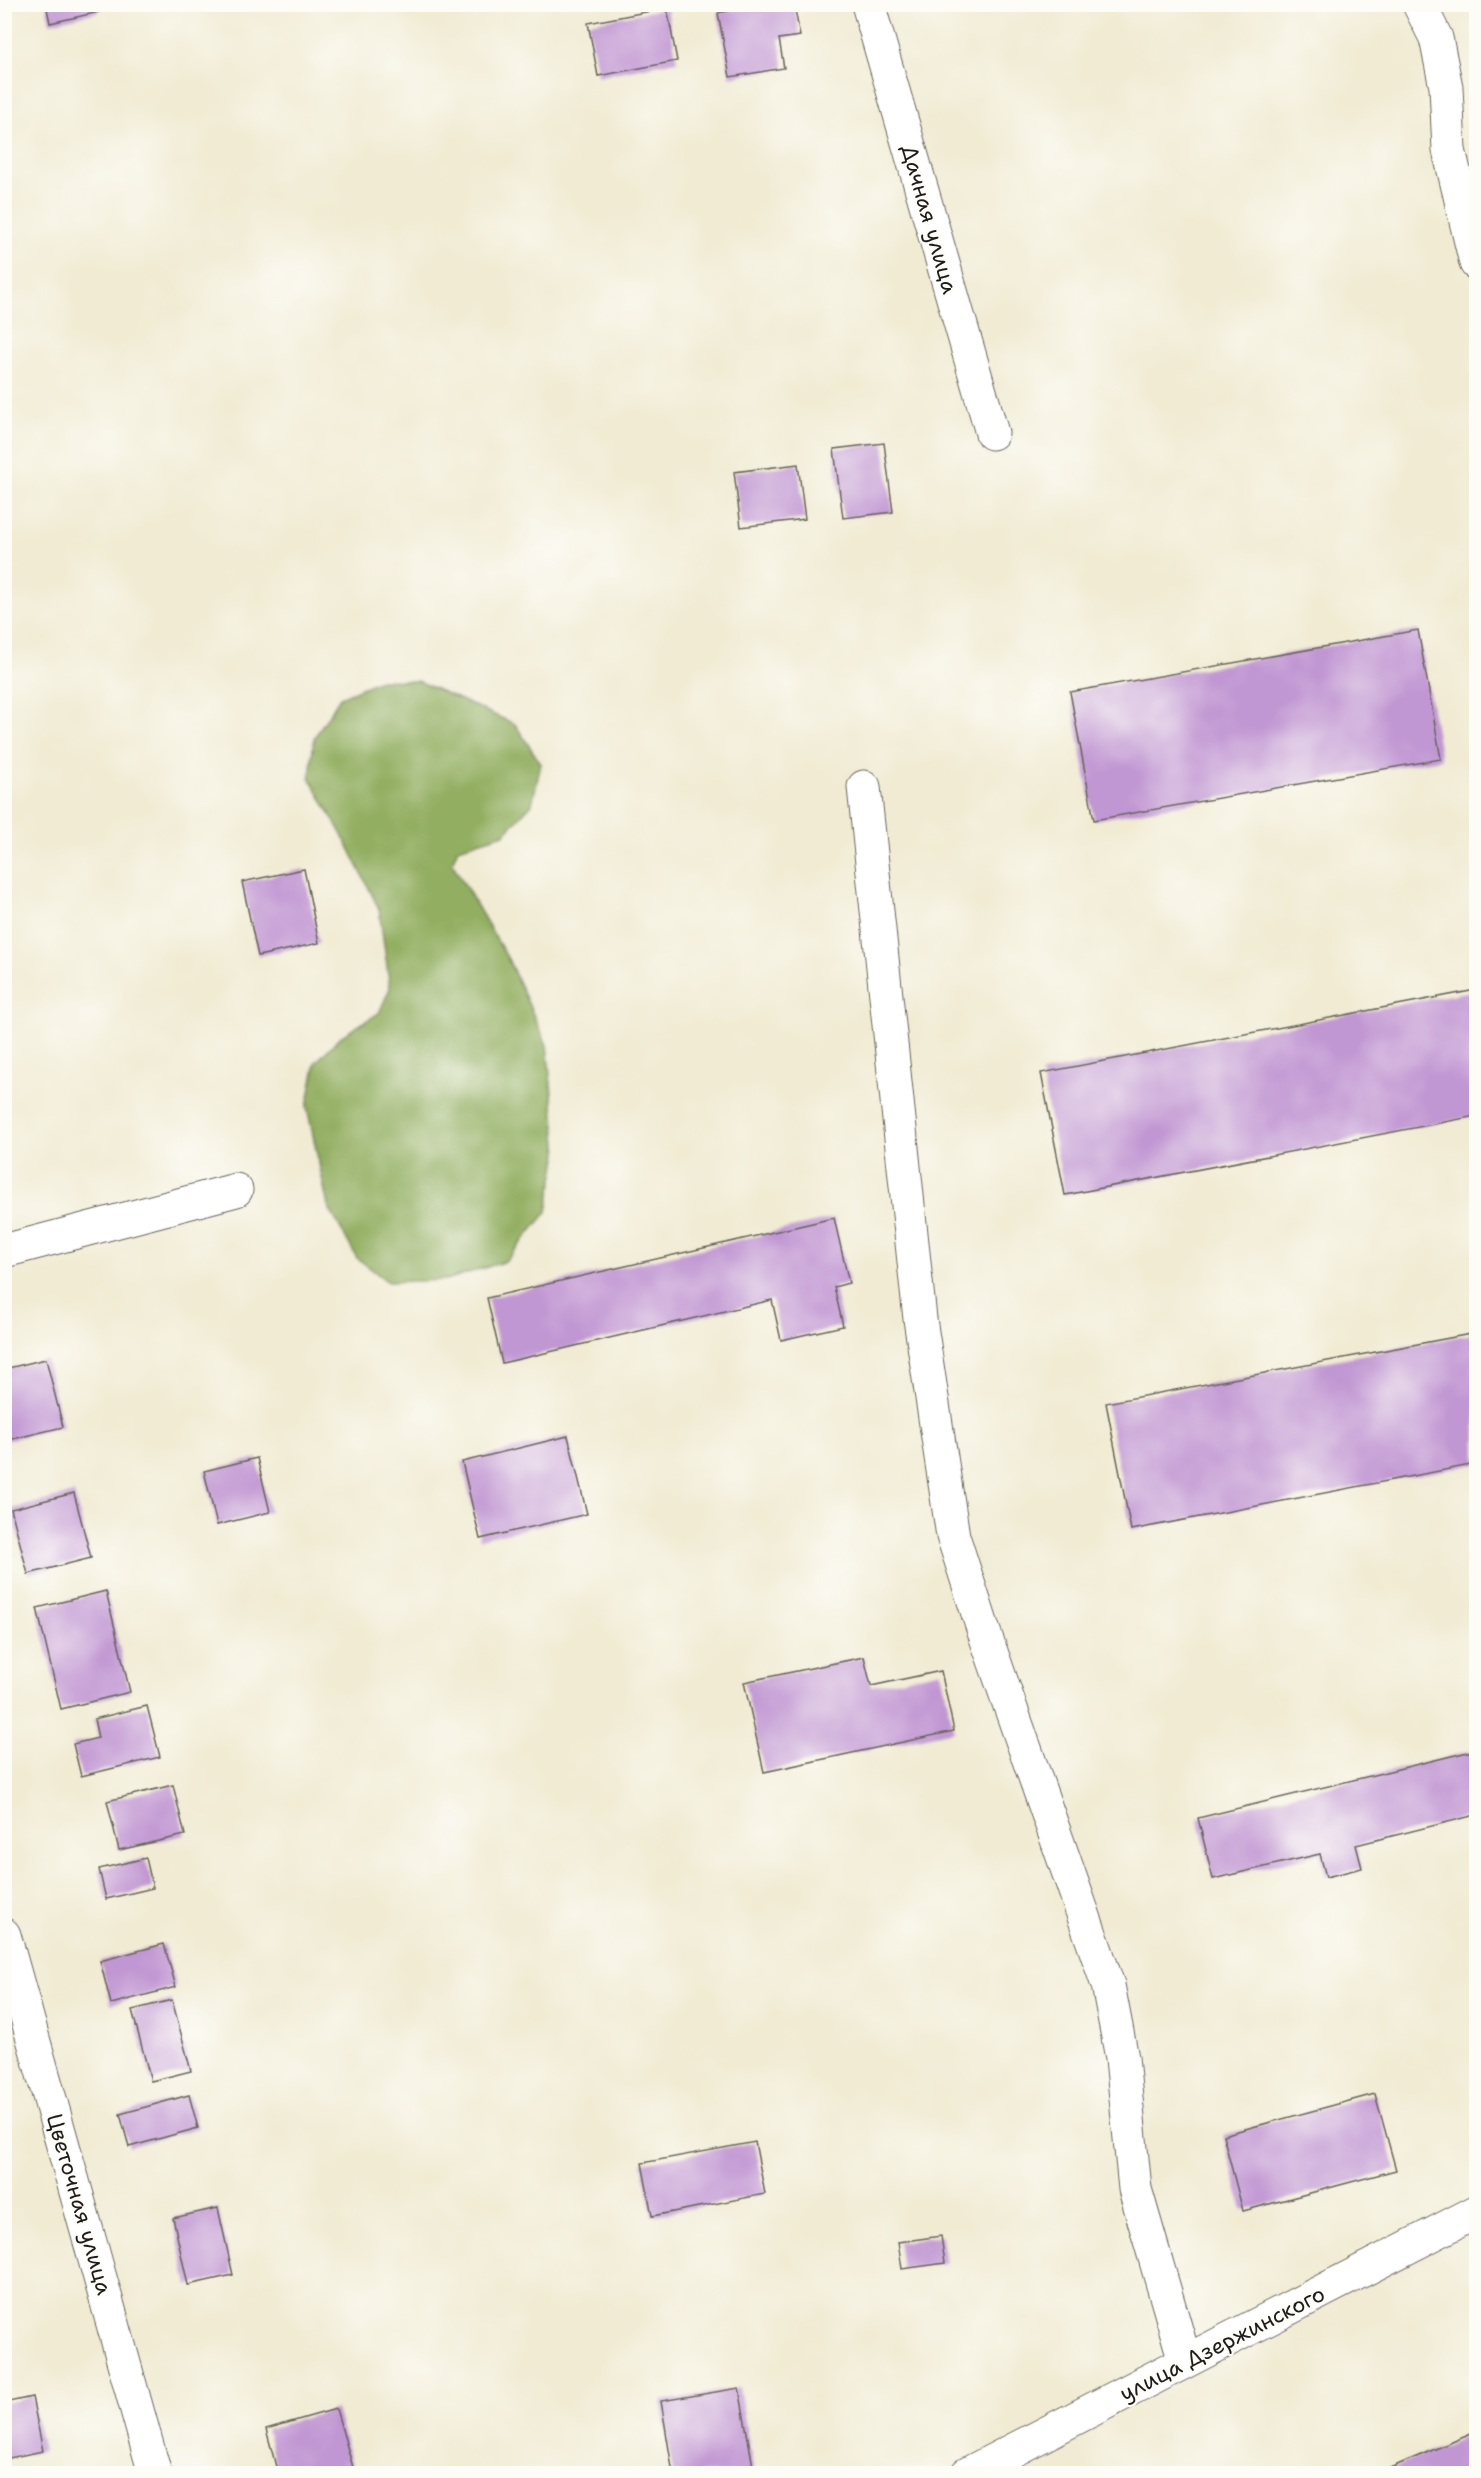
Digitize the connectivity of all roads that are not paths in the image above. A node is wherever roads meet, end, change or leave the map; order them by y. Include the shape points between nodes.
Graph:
1 (868, 4) edge
2 (1419, 4) edge
3 (1476, 263) edge
4 (992, 433) dead end
5 (864, 787) dead end
6 (236, 1190) dead end
7 (4, 1251) edge
8 (4, 1935) edge
9 (1476, 2211) edge
10 (1185, 2361) junction
11 (155, 2474) edge
12 (967, 2474) edge

1 - 4 street, Дачная улица
2 - 3 street via 1436,38 1446,87 1449,150
5 - 10 street via 920,1319 953,1536 1108,1985 1122,2058 1135,2189
6 - 7 street
8 - 11 street, Цветочная улица
9 - 10 street, улица Дзержинского
10 - 12 street, улица Дзержинского

